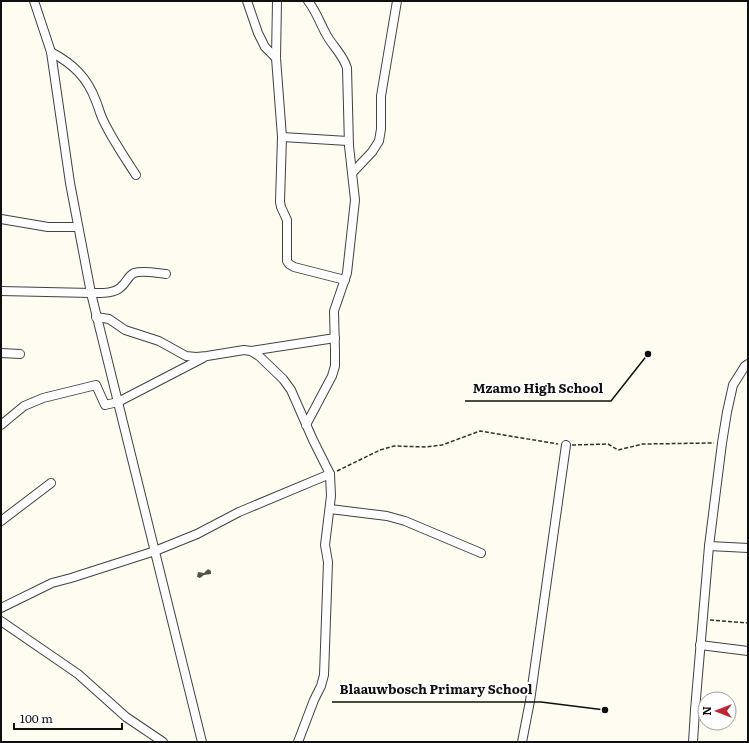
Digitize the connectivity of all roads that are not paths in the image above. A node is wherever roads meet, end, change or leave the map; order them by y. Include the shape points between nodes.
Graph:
1 (34, 1) edge
2 (247, 1) edge
3 (277, 1) edge
4 (308, 1) edge
5 (397, 1) edge
6 (51, 52) junction
7 (276, 58) junction
8 (282, 137) junction
9 (348, 141) junction
10 (352, 172) junction
11 (136, 175) dead end
12 (1, 219) edge
13 (78, 228) junction
14 (166, 274) dead end
15 (346, 280) junction
16 (1, 291) edge
17 (91, 294) junction
18 (96, 317) junction
19 (335, 338) junction
20 (251, 351) junction
21 (1, 354) edge
22 (20, 354) dead end
23 (207, 356) junction
24 (748, 364) edge
25 (118, 402) junction
26 (1, 425) edge
27 (306, 425) junction
28 (566, 445) road end
29 (330, 474) junction
30 (51, 483) dead end
31 (330, 509) junction
32 (1, 521) edge
33 (708, 546) junction
34 (748, 548) edge
35 (155, 551) junction
36 (481, 553) dead end
37 (1, 608) edge
38 (1, 621) edge
39 (700, 645) junction
40 (748, 651) edge
41 (163, 742) edge
42 (202, 742) edge
43 (298, 742) edge
44 (522, 742) edge
45 (693, 742) edge

1 - 6 street
2 - 7 street via 265,47
3 - 7 street
4 - 9 street via 345,61
5 - 10 street via 381,96 379,141
6 - 11 street via 66,60 87,82 104,122
6 - 13 street
7 - 8 street
8 - 9 street
8 - 15 street via 280,202 287,220 287,261 294,267
9 - 10 street
10 - 15 street via 355,200
12 - 13 street via 48,227
13 - 17 street
14 - 17 street via 136,272 121,288 108,293
15 - 19 street via 335,307
16 - 17 street
17 - 18 street
18 - 23 street via 109,319 125,330 159,341 186,356
18 - 25 street
19 - 20 street
19 - 27 street via 333,373
20 - 23 street
20 - 27 street via 260,356 283,379 291,390
21 - 22 street
23 - 25 street
24 - 33 street via 744,366 733,385 726,412
25 - 26 street via 105,405 96,385 43,398 24,406
25 - 35 street
27 - 29 street
28 - 44 street
29 - 31 street
29 - 35 street
30 - 32 street
31 - 36 street via 387,516 405,521
31 - 43 street via 325,545 328,562 324,675
33 - 34 street
33 - 39 street
35 - 37 street via 52,583
35 - 42 street
38 - 41 street via 78,674 126,717
39 - 40 street
39 - 45 street

